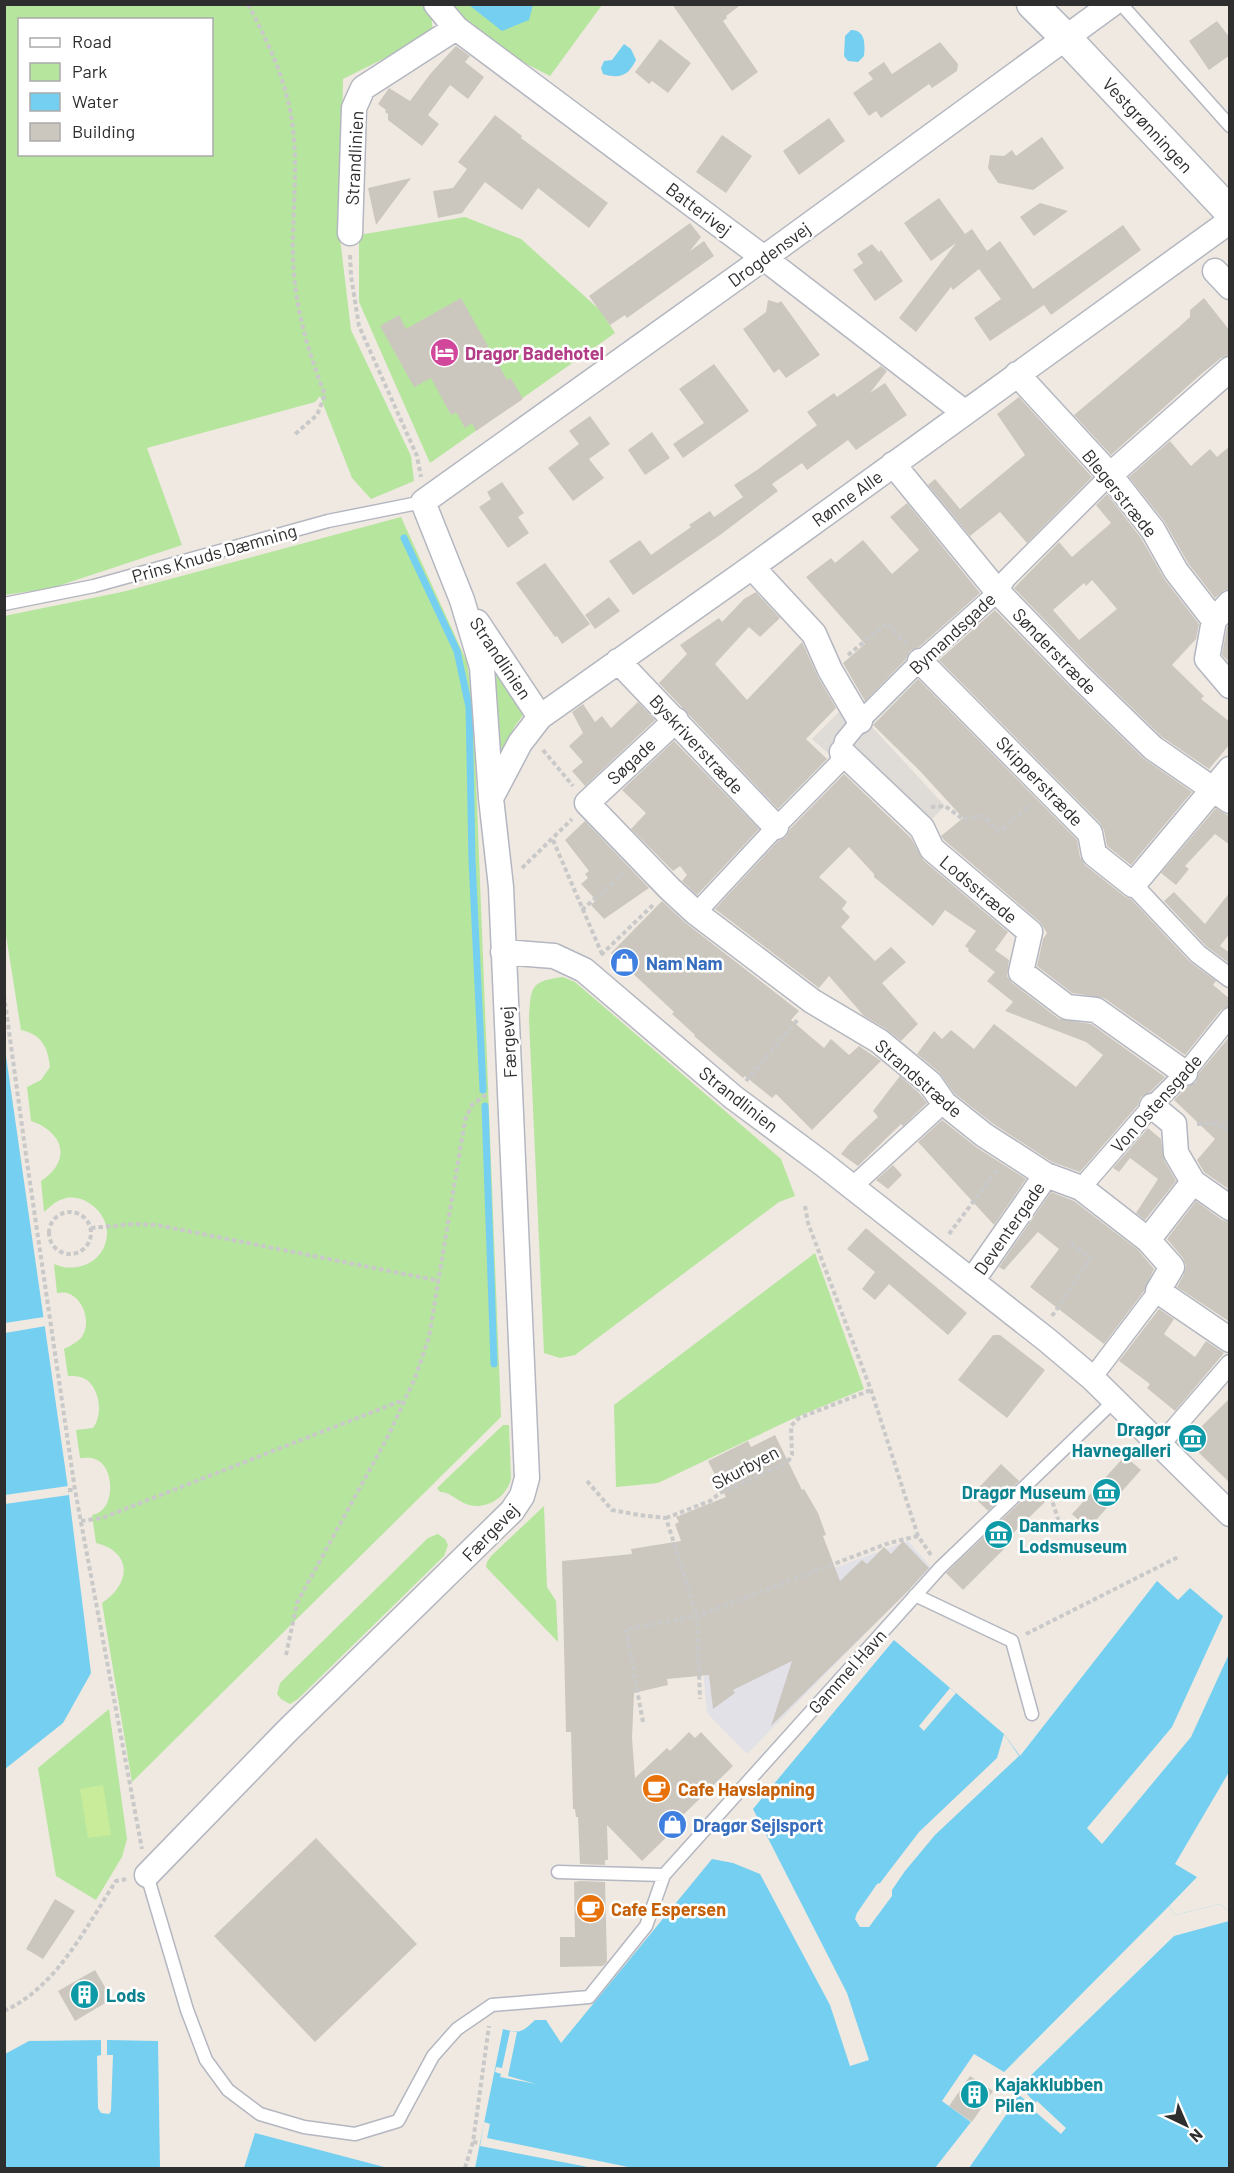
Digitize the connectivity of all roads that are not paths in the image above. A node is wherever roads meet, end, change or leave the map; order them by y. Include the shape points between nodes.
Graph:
1 (436, 4) edge
2 (1032, 4) edge
3 (1044, 4) edge
4 (1112, 4) edge
5 (1120, 4) edge
6 (456, 28) junction
7 (1066, 38) junction
8 (1230, 126) edge
9 (1230, 212) edge
10 (1230, 221) edge
11 (350, 233) road end
12 (764, 258) junction
13 (1230, 369) edge
14 (1017, 374) junction
15 (964, 412) junction
16 (893, 464) junction
17 (1110, 476) junction
18 (423, 502) junction
19 (752, 567) junction
20 (998, 592) junction
21 (462, 600) junction
22 (4, 604) edge
23 (1222, 612) edge
24 (618, 661) junction
25 (920, 661) junction
26 (1230, 686) edge
27 (676, 720) junction
28 (860, 721) junction
29 (534, 725) junction
30 (842, 752) junction
31 (1230, 769) edge
32 (1221, 796) edge
33 (491, 798) junction
34 (587, 803) joint
35 (776, 827) junction
36 (1133, 885) junction
37 (696, 913) junction
38 (503, 952) junction
39 (1230, 978) edge
40 (1230, 1017) edge
41 (1185, 1073) junction
42 (944, 1103) junction
43 (1152, 1106) junction
44 (1046, 1175) junction
45 (1193, 1182) junction
46 (852, 1187) junction
47 (1081, 1188) junction
48 (1230, 1208) edge
49 (1148, 1240) junction
50 (972, 1281) junction
51 (1158, 1291) junction
52 (1230, 1340) edge
53 (1230, 1364) edge
54 (1092, 1378) junction
55 (1114, 1400) junction
56 (1160, 1446) junction
57 (1230, 1514) edge
58 (915, 1595) junction
59 (1032, 1714) dead end
60 (558, 1872) dead end
61 (147, 1875) joint
62 (664, 1875) junction

1 - 6 street, Batterivej
2 - 7 street, Vestgrønningen
3 - 7 street, Vestgrønningen
4 - 7 street, Drogdensvej
5 - 8 lane
6 - 11 street, Strandlinien via 363,88 354,108
6 - 12 street, Batterivej
7 - 9 street, Vestgrønningen
7 - 12 street, Drogdensvej
10 - 14 street, Rønne Alle
12 - 15 street, Batterivej
12 - 18 street, Drogdensvej
13 - 17 street, Bymandsgade
14 - 15 street, Rønne Alle
14 - 17 street, Blegerstræde
15 - 16 street, Rønne Alle
16 - 19 street, Rønne Alle
16 - 20 street, Sønderstræde
17 - 20 street, Bymandsgade via 1006,579
17 - 23 street, Blegerstræde via 1153,530 1176,571
18 - 21 street, Strandlinien
18 - 22 lane, Prins Knuds Dæmning via 327,521 94,586
19 - 24 street, Rønne Alle
19 - 28 street via 813,634
20 - 25 street, Bymandsgade
20 - 32 street, Sønderstræde via 1153,748
21 - 29 street, Strandlinien
21 - 33 street, Strandlinien via 482,667
23 - 26 street via 1207,659
24 - 27 street, Byskriverstræde
24 - 29 street, Rønne Alle
25 - 28 street, Bymandsgade
25 - 36 street, Skipperstræde via 1090,833 1094,854
27 - 34 street, Søgade
27 - 35 street, Byskriverstræde
28 - 30 street, Bymandsgade via 844,741
29 - 33 street, Rønne Alle
30 - 35 street, Bymandsgade via 839,763
30 - 41 street, Lodsstræde via 922,828 932,849 1030,932 1021,972 1067,1007 1096,1011
31 - 32 street
32 - 36 street
33 - 38 street, Strandlinien via 501,887
34 - 37 street, Strandstræde
35 - 37 street, Bymandsgade
36 - 39 street, Skipperstræde via 1198,954
37 - 42 street, Strandstræde via 812,1001 879,1041 930,1083
38 - 46 street, Strandlinien via 554,956 584,970 733,1097
38 - 61 street, Færgevej via 527,1478 518,1504
40 - 41 street, Von Ostensgade
41 - 43 street, Von Ostensgade
42 - 44 street, Strandstræde
42 - 46 street
43 - 45 street via 1174,1124 1176,1153
43 - 47 street, Von Ostensgade
44 - 47 street, Strandstræde
44 - 50 street, Deventergade
45 - 48 street
45 - 49 street
46 - 50 street, Strandlinien
47 - 49 street, Strandstræde
49 - 51 street, Strandstræde via 1172,1267
50 - 54 street, Strandlinien
51 - 52 street
51 - 54 street
53 - 56 street
54 - 55 street, Strandlinien
55 - 56 street, Strandlinien
55 - 58 lane, Gammel Havn
56 - 57 street, Strandlinien
58 - 59 lane via 1012,1641
58 - 62 lane, Gammel Havn
60 - 62 lane
61 - 62 lane via 206,2060 228,2090 260,2114 304,2127 355,2134 398,2121 433,2056 457,2030 492,2005 589,1997 646,1926

